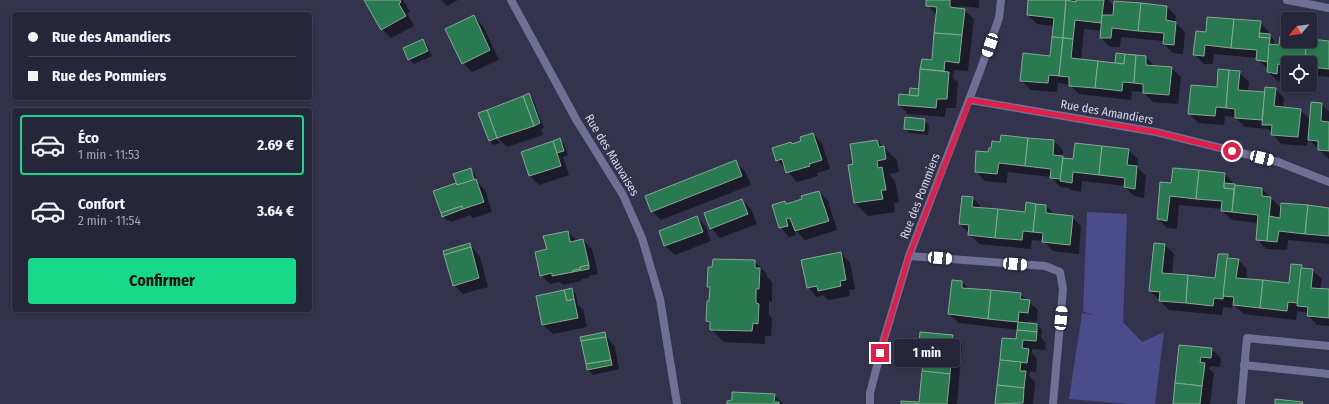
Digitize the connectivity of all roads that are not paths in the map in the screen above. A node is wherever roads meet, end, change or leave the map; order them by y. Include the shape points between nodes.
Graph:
1 (512, 0) edge
2 (1001, 0) edge
3 (1287, 0) edge
4 (1304, 1) edge
5 (1329, 8) edge
6 (970, 100) junction
7 (1329, 182) edge
8 (909, 256) junction
9 (1329, 346) edge
10 (1244, 365) junction
11 (1329, 374) edge
12 (677, 404) edge
13 (870, 404) edge
14 (1053, 404) edge
15 (1240, 404) edge

1 - 12 street, Rue des Mauvaises via 577,121 623,195 642,238 660,299
2 - 6 street, Rue des Pommiers via 999,18
3 - 4 street
4 - 5 street
6 - 7 street, Rue des Amandiers via 1156,132 1278,162
6 - 8 street, Rue des Pommiers
8 - 13 street, Rue des Pommiers via 884,339 870,393
8 - 14 street via 1045,266 1060,272 1063,289
9 - 10 street via 1247,338
10 - 11 street
10 - 15 street

